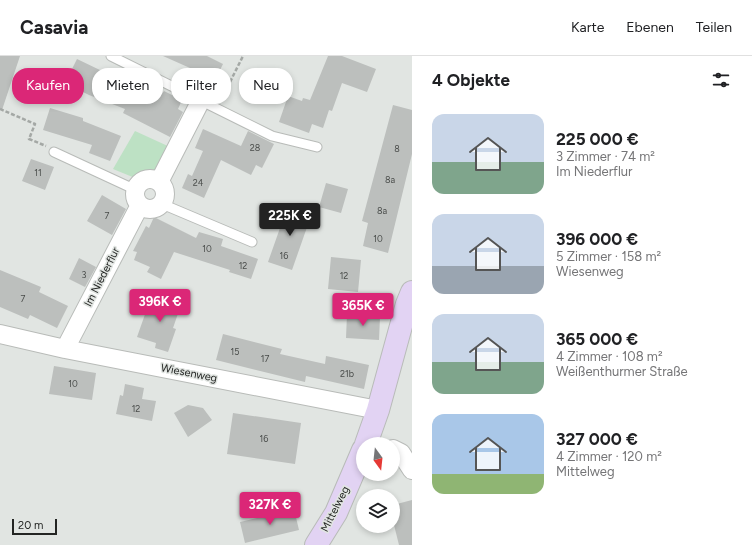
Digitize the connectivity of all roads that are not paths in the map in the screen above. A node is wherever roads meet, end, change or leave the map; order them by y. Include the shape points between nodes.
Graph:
1 (111, 56) edge
2 (171, 87) edge
3 (199, 104) edge
4 (205, 104) edge
5 (317, 147) dead end
6 (54, 152) road end
7 (159, 182) junction
8 (138, 197) junction
9 (162, 204) junction
10 (252, 242) dead end
11 (412, 292) edge
12 (0, 334) edge
13 (65, 349) junction
14 (378, 410) junction
15 (372, 437) edge
16 (400, 453) edge
17 (412, 470) edge
18 (356, 472) edge
19 (316, 545) edge

1 - 2 lane
3 - 7 street
4 - 5 lane via 272,136
6 - 8 lane
7 - 8 street, Im Niederflur via 148,179 140,183
7 - 9 street via 165,192
8 - 9 street via 152,209
8 - 13 street, Im Niederflur
9 - 10 lane
11 - 14 street, Mittelweg
12 - 13 street, Wiesenweg
13 - 14 street, Wiesenweg
14 - 15 street, Mittelweg
16 - 17 street
18 - 19 street, Mittelweg via 336,513

